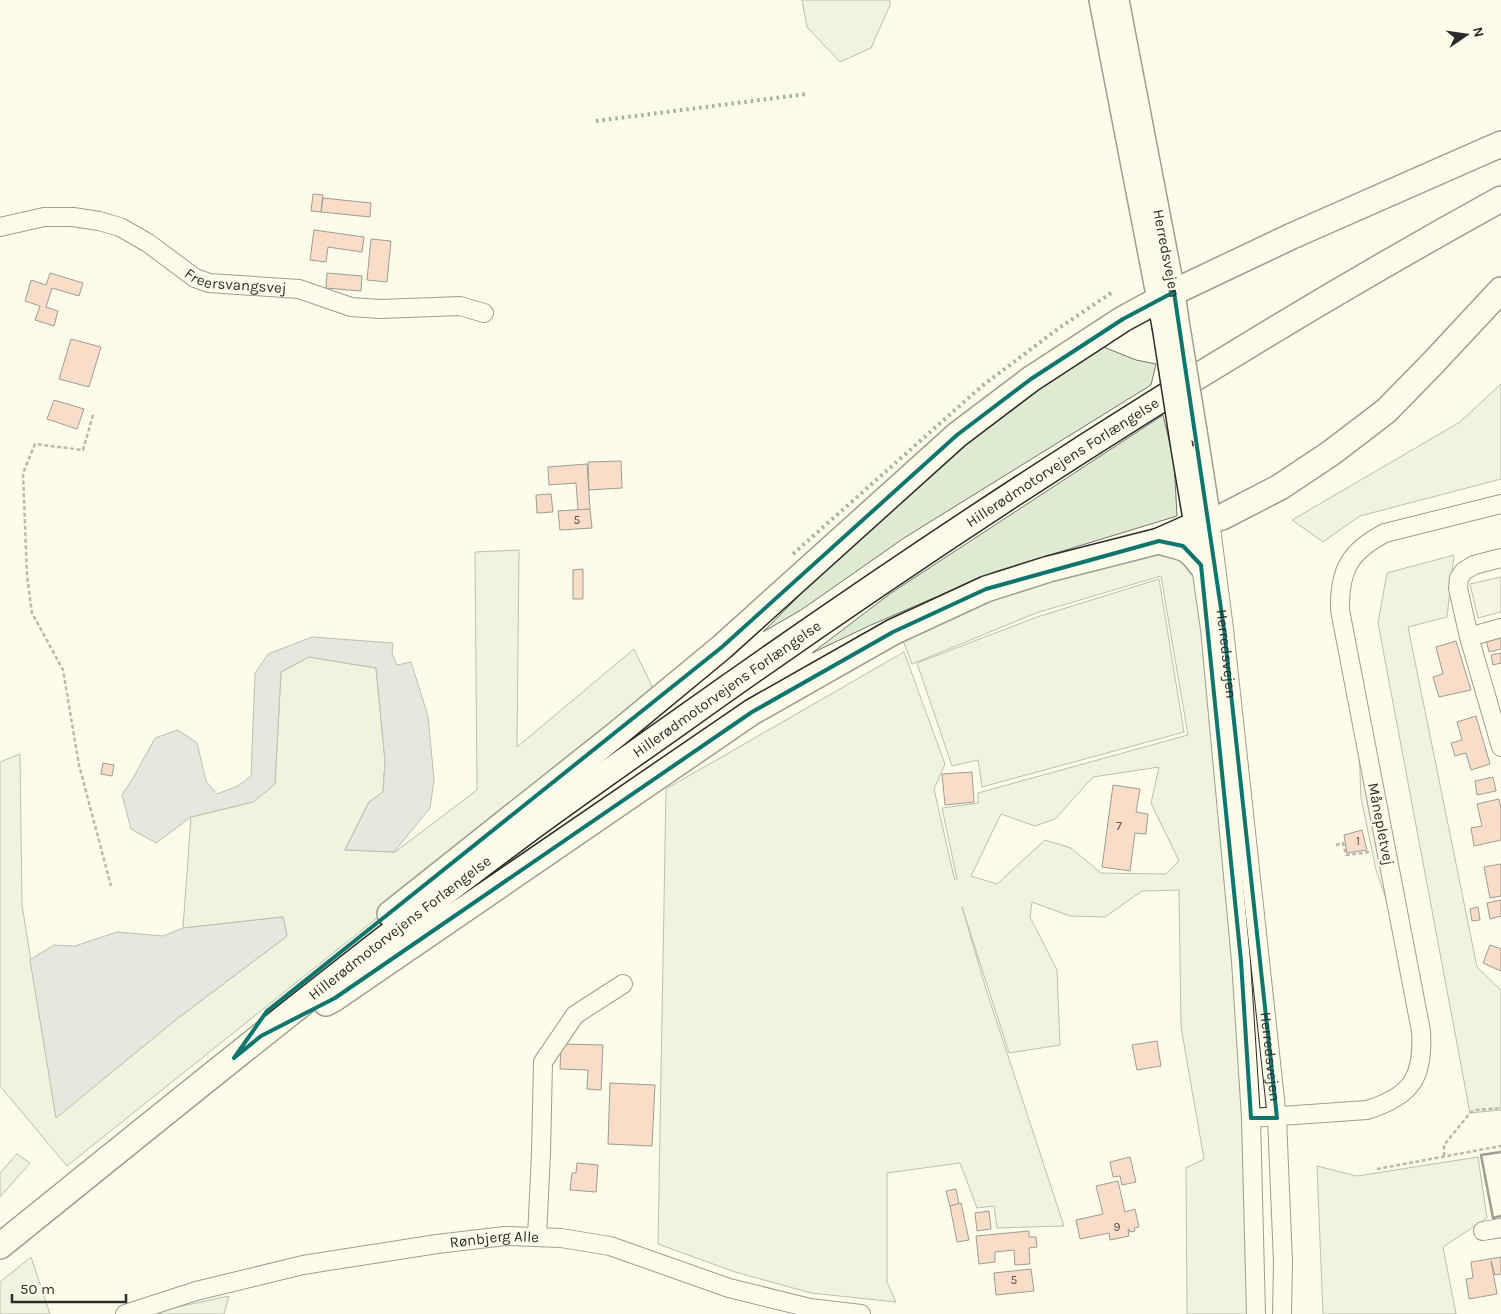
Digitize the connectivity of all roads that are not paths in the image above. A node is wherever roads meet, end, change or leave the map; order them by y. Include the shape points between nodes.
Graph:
1 (1100, 0) edge
2 (1118, 0) edge
3 (1501, 144) edge
4 (1501, 198) edge
5 (0, 227) edge
6 (1501, 290) edge
7 (1166, 296) junction
8 (484, 313) dead end
9 (1170, 324) junction
10 (1501, 504) edge
11 (1202, 523) junction
12 (1159, 541) junction
13 (1501, 558) edge
14 (1201, 565) junction
15 (1501, 628) edge
16 (1469, 637) junction
17 (1501, 748) edge
18 (624, 984) dead end
19 (261, 1036) junction
20 (234, 1058) junction
21 (1251, 1118) junction
22 (1277, 1118) junction
23 (1501, 1228) edge
24 (1484, 1232) dead end
25 (538, 1237) junction
26 (0, 1246) edge
27 (125, 1314) edge
28 (861, 1314) edge
29 (1256, 1314) edge
30 (1282, 1314) edge

1 - 7 main road, Herredsvejen
2 - 7 main road, Herredsvejen
3 - 7 highway via 1292,236
4 - 19 highway, Hillerødmotorvejens Forlængelse via 1213,368 908,563 515,839
5 - 8 street, Freersvangsvej via 44,217 99,220 141,238 195,278 210,283 299,289 352,306 380,309 460,306
6 - 11 highway via 1378,417 1280,487 1222,517
7 - 9 main road, Herredsvejen
7 - 20 highway via 1123,318 1030,379 957,435 722,647 267,1011
9 - 11 main road, Herredsvejen, bridge via 1182,448
9 - 11 main road, Herredsvejen, bridge via 1196,431
10 - 22 street, Månepletvej via 1385,533 1354,555 1344,572 1339,591 1340,610 1421,1031 1422,1052 1418,1073 1405,1092 1386,1104 1367,1110
11 - 12 highway
11 - 14 street, Herredsvejen
11 - 22 street, Herredsvejen via 1224,629
12 - 14 highway via 1183,546
12 - 19 highway via 986,589 892,632 752,712 335,998
13 - 16 street via 1474,565 1459,578 1458,588
14 - 21 street, Herredsvejen via 1211,639 1240,951
15 - 16 street
16 - 17 street
18 - 25 street via 575,1015 543,1062
19 - 20 highway, Hillerødmotorvejens Forlængelse
20 - 26 highway, Hillerødmotorvejens Forlængelse
21 - 22 street, Månepletvej
21 - 29 street, Herredsvejen
22 - 30 street, Herredsvejen
23 - 24 street
25 - 27 street, Rønbjerg Alle via 505,1236 437,1244 303,1265 196,1291
25 - 28 street, Rønbjerg Alle via 610,1246 729,1288 810,1308

